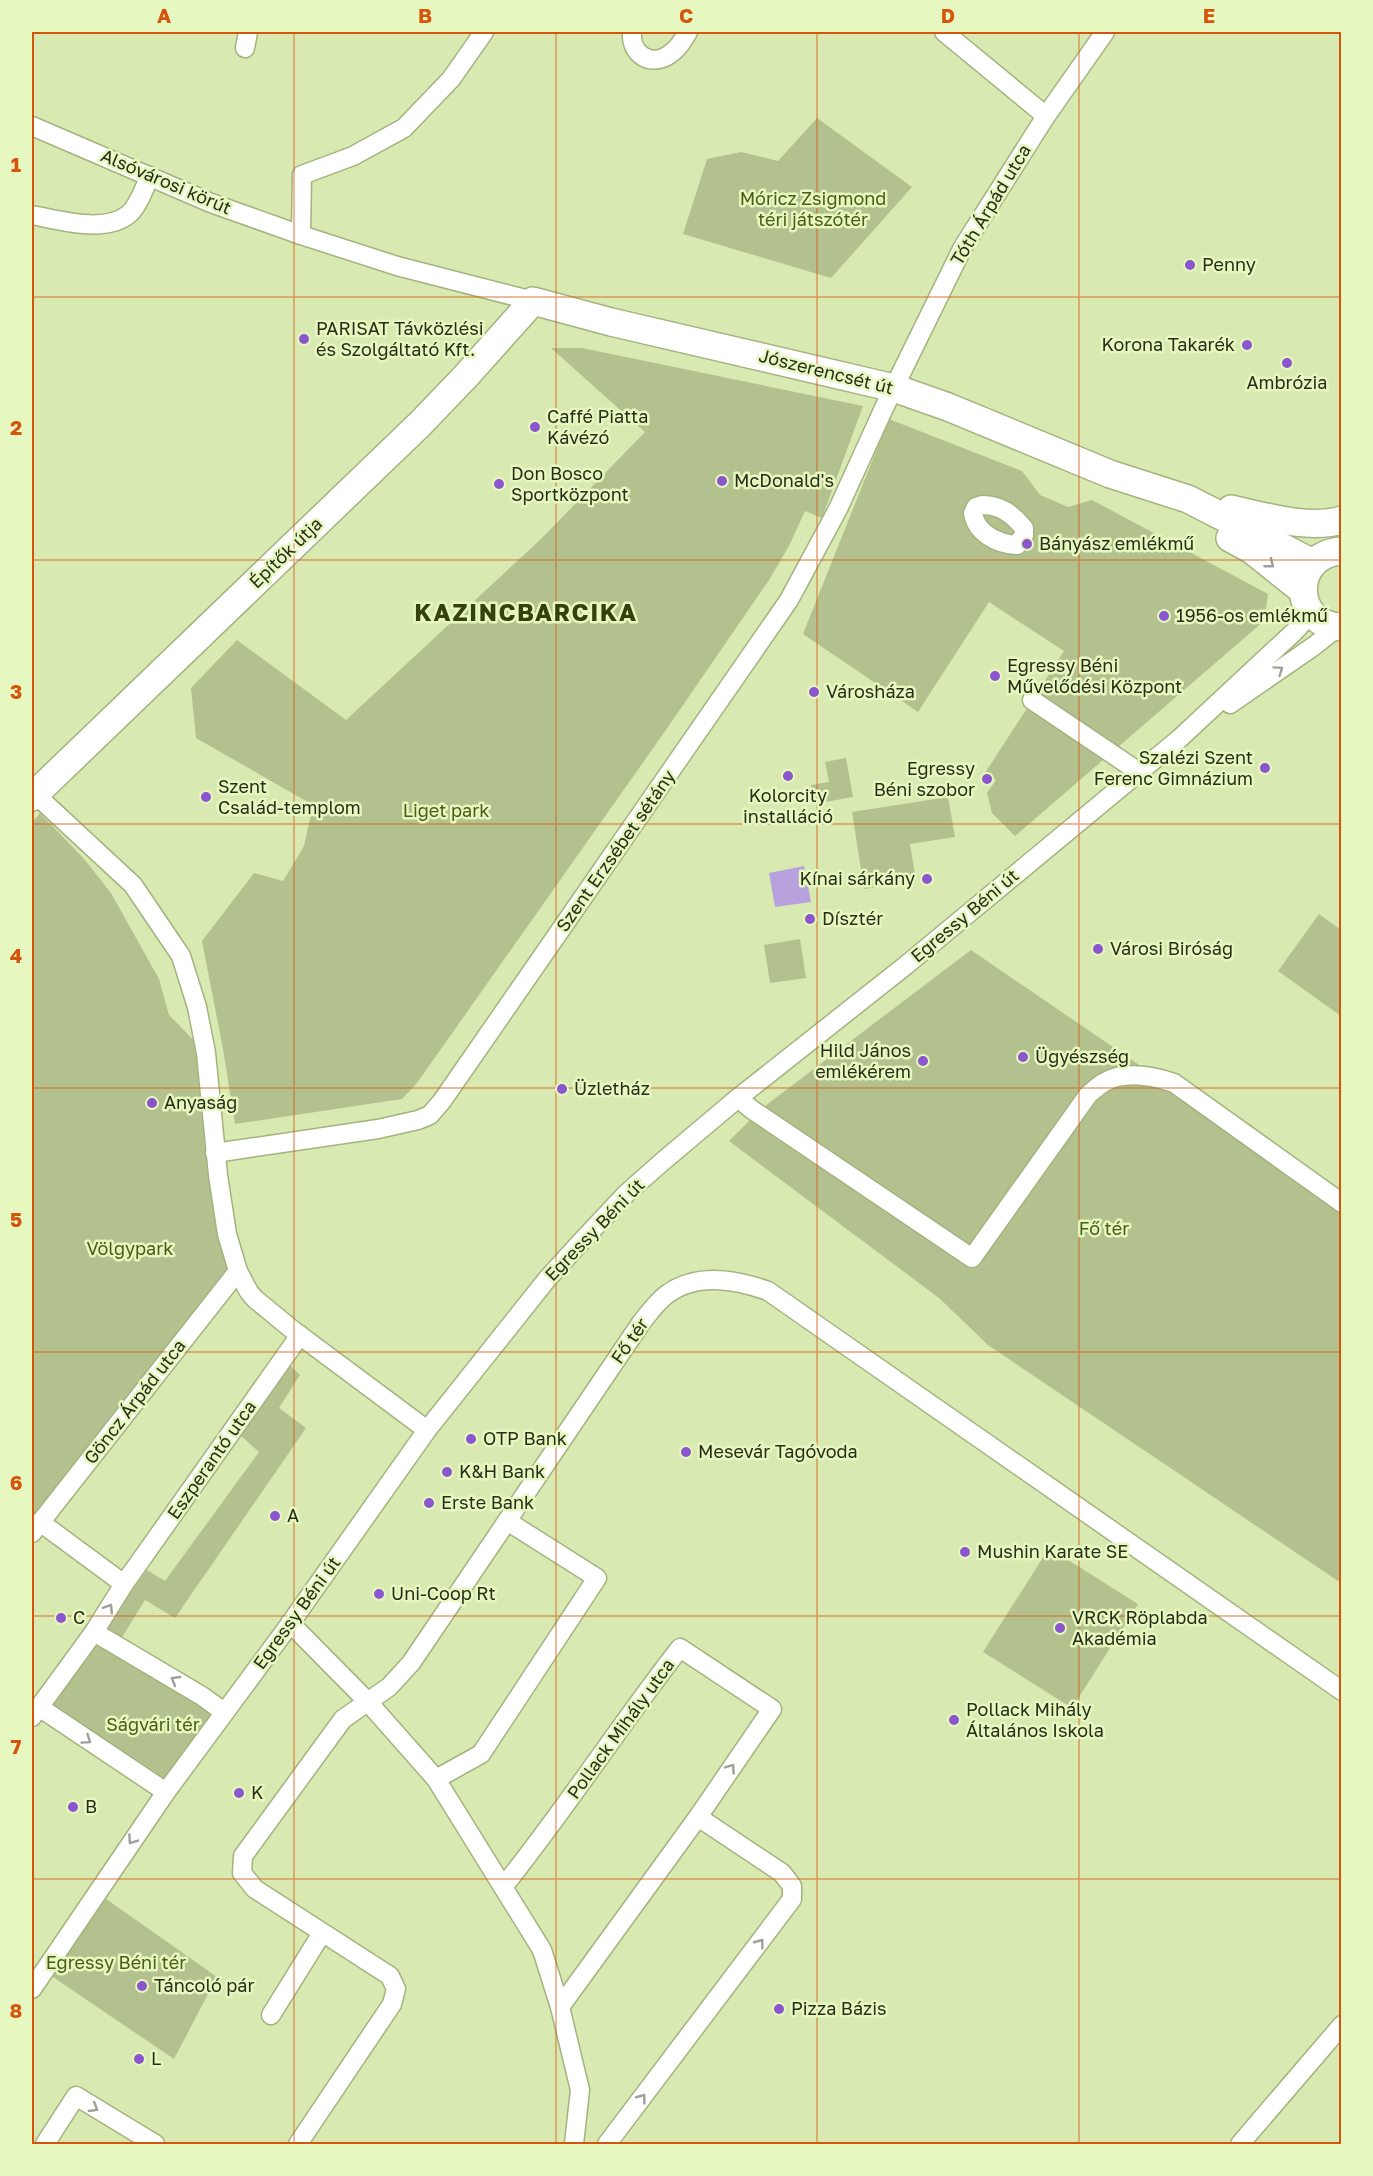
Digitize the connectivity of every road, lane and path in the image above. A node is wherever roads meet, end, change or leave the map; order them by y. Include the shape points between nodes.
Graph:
1 (484, 32) edge
2 (632, 32) edge
3 (688, 32) edge
4 (944, 32) edge
5 (1105, 32) edge
6 (1047, 116) junction
7 (32, 126) edge
8 (150, 176) junction
9 (32, 215) edge
10 (301, 235) junction
11 (532, 301) junction
12 (894, 388) junction
13 (1110, 474) junction
14 (1188, 499) junction
15 (1341, 520) edge
16 (1341, 551) edge
17 (1313, 563) junction
18 (1307, 602) junction
19 (1340, 627) edge
20 (1032, 700) dead end
21 (1179, 739) junction
22 (1139, 772) junction
23 (33, 796) edge
24 (738, 1098) junction
25 (215, 1153) junction
26 (1341, 1203) edge
27 (238, 1271) junction
28 (300, 1335) junction
29 (427, 1430) junction
30 (507, 1521) junction
31 (36, 1528) edge
32 (124, 1584) junction
33 (291, 1623) junction
34 (94, 1632) junction
35 (1341, 1691) edge
36 (368, 1702) junction
37 (35, 1712) edge
38 (224, 1712) junction
39 (436, 1779) junction
40 (166, 1792) junction
41 (698, 1816) junction
42 (503, 1887) junction
43 (322, 1933) junction
44 (32, 1989) edge
45 (560, 2007) junction
46 (271, 2015) dead end
47 (1341, 2025) edge
48 (45, 2145) edge
49 (155, 2145) edge
50 (298, 2145) edge
51 (574, 2145) edge
52 (607, 2145) edge
53 (1240, 2145) edge

1 - 10 street via 451,79 404,128 353,156 302,175
2 - 3 street via 635,50 643,57 660,60 670,55
4 - 6 street
5 - 6 street, Tóth Árpád utca
6 - 12 street, Tóth Árpád utca via 963,247
7 - 8 street, Alsóvárosi körút
8 - 9 street via 131,212 118,221 76,224
8 - 10 street, Alsóvárosi körút
10 - 11 street, Alsóvárosi körút via 397,266
11 - 12 street, Jószerencsét út
11 - 23 street, Építők útja via 421,423
12 - 13 street, Jószerencsét út
12 - 25 street, Szent Erzsébet sétány via 838,509 789,600 430,1115 378,1129
13 - 14 street, Jószerencsét út
13 -> 18 street, Jószerencsét út via 1252,550
14 - 15 street via 1276,519 1330,524
14 - 17 street, Jószerencsét út
16 - 17 street
17 - 18 street via 1304,580
18 - 19 street, Jószerencsét út via 1328,625
18 - 21 street, Egressy Béni út via 1295,632
21 -> 19 street
20 - 22 street
21 - 22 street, Egressy Béni út
22 - 24 street, Egressy Béni út
23 - 25 street via 133,885 181,956 206,1053
24 - 26 street via 972,1258 1088,1095 1105,1082 1129,1075 1174,1083
24 - 29 street, Egressy Béni út via 627,1193 579,1244
25 - 27 street via 227,1234
27 - 28 street via 255,1299
27 - 31 street, Göncz Árpád utca
28 - 29 street
28 - 32 street, Eszperantó utca
29 - 33 street, Egressy Béni út
30 - 35 street, Fő tér via 660,1300 681,1285 697,1281 716,1279 747,1284 788,1304
30 - 36 street via 411,1663
30 - 39 street via 597,1578 481,1754
31 - 32 street
34 -> 32 street, Eszperantó utca
33 - 36 street
33 - 38 street, Egressy Béni út
34 - 37 street, Eszperantó utca
38 -> 34 street
36 - 39 street
36 - 43 street via 343,1719 243,1856 242,1873 255,1889
37 -> 40 street
38 - 40 street, Egressy Béni út
39 - 42 street
40 -> 44 street, Egressy Béni út
41 -> 42 street, Pollack Mihály utca via 772,1709 680,1648
41 - 45 street, Pollack Mihály utca
52 -> 41 street via 792,1899 792,1886 782,1873
42 - 45 street via 542,1950
43 - 46 street
43 - 50 street via 390,1976 396,1989 392,2004
45 - 51 street via 580,2090
47 - 53 street
48 -> 49 street via 76,2096

